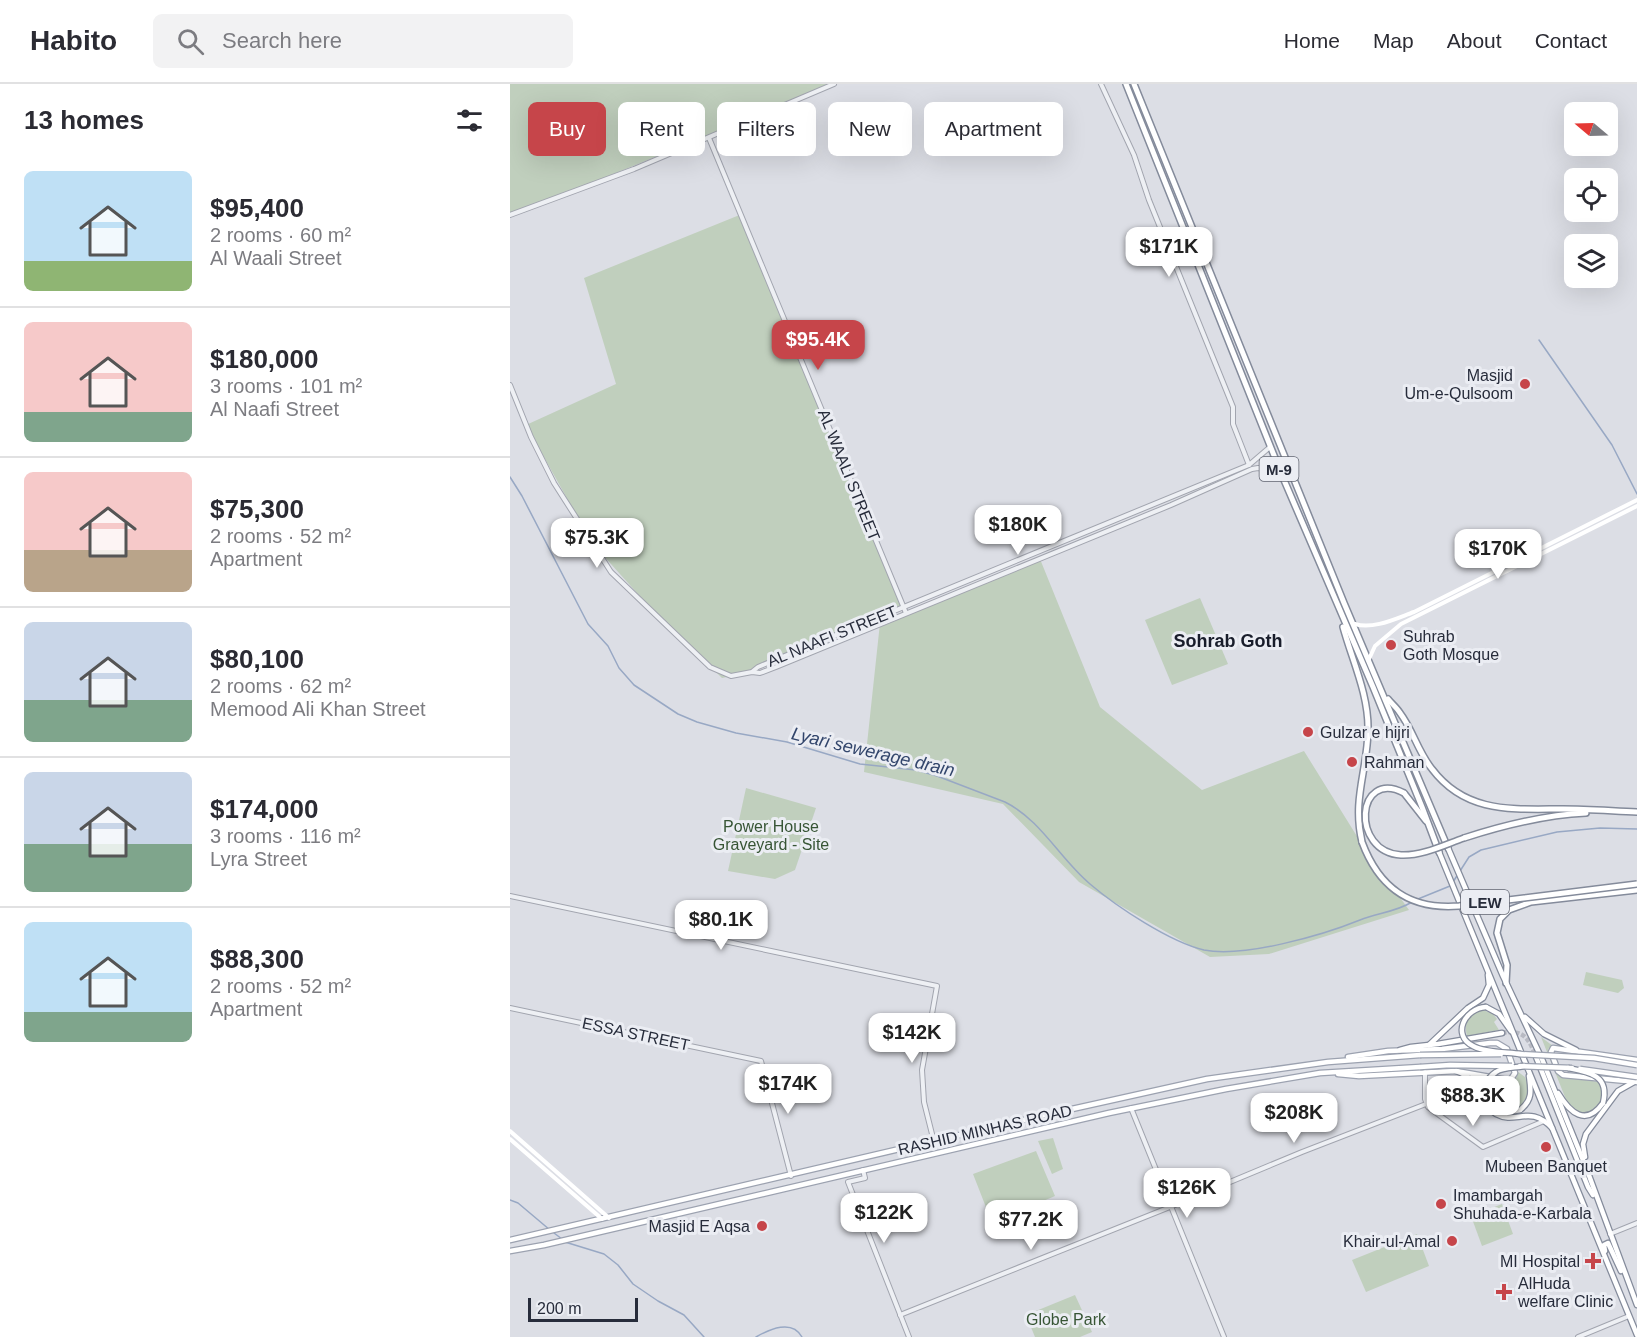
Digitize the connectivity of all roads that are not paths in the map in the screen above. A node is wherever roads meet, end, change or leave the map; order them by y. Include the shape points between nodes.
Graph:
1 (834, 84) edge
2 (1101, 84) edge
3 (1126, 84) edge
4 (1134, 84) edge
5 (709, 138) junction
6 (510, 214) edge
7 (510, 385) edge
8 (1270, 447) junction
9 (1249, 465) junction
10 (1281, 473) junction
11 (1637, 500) edge
12 (1637, 506) edge
13 (903, 607) junction
14 (1339, 609) junction
15 (906, 613) junction
16 (1389, 621) junction
17 (1355, 624) junction
18 (1393, 630) junction
19 (1369, 659) junction
20 (752, 672) junction
21 (1384, 695) junction
22 (1609, 811) junction
23 (1637, 812) edge
24 (1429, 825) junction
25 (1448, 848) joint
26 (1439, 852) joint
27 (1637, 884) edge
28 (1637, 890) edge
29 (510, 896) edge
30 (1483, 958) junction
31 (1506, 983) junction
32 (510, 1008) edge
33 (1518, 1008) junction
34 (1502, 1033) tunnel mouth
35 (1518, 1040) junction
36 (1430, 1046) junction
37 (1401, 1050) junction
38 (1576, 1050) junction
39 (1521, 1054) junction
40 (1536, 1057) tunnel mouth
41 (1637, 1060) edge
42 (1328, 1062) junction
43 (1525, 1063) junction
44 (1637, 1065) edge
45 (1568, 1068) junction
46 (1422, 1069) junction
47 (1456, 1071) junction
48 (1549, 1078) junction
49 (1636, 1080) edge
50 (1426, 1104) junction
51 (1131, 1108) junction
52 (1545, 1121) junction
53 (510, 1131) edge
54 (1555, 1132) junction
55 (510, 1139) edge
56 (934, 1142) junction
57 (863, 1170) junction
58 (1587, 1170) junction
59 (792, 1176) junction
60 (762, 1182) junction
61 (732, 1190) junction
62 (765, 1193) junction
63 (1597, 1200) junction
64 (734, 1201) junction
65 (1170, 1207) junction
66 (610, 1218) junction
67 (603, 1220) junction
68 (1637, 1223) edge
69 (1610, 1234) junction
70 (510, 1240) edge
71 (510, 1251) edge
72 (1611, 1274) junction
73 (1627, 1280) junction
74 (1637, 1305) edge
75 (900, 1315) junction
76 (1629, 1316) junction
77 (1636, 1334) edge
78 (1627, 1335) dead end
79 (909, 1337) edge
80 (1224, 1337) edge
81 (1578, 1337) edge

1 - 5 street
2 - 9 street via 1134,155 1233,406 1233,424
3 - 8 highway, M-9
4 - 17 highway, M-9
5 - 6 street
5 - 13 street, AL WAALI STREET
7 - 20 street via 554,483 611,572 710,667 730,676
8 - 9 street, AL NAAFI STREET
8 - 10 highway, M-9
9 - 13 street, AL NAAFI STREET
10 - 14 highway, M-9
10 - 15 street, AL NAAFI STREET via 1252,469
11 - 16 main road via 1421,609
12 - 18 main road
13 - 15 street, AL WAALI STREET
13 - 20 street, AL NAAFI STREET
14 - 24 highway, M-9
14 - 27 highway, LEW, bridge via 1368,720 1358,825 1373,868 1388,885 1415,902 1435,907
15 - 20 street, AL NAAFI STREET via 760,674
16 - 17 main road
16 - 18 main road
17 - 19 highway, M-9
18 - 19 main road via 1375,646
19 - 21 highway, M-9
21 - 22 highway via 1401,714 1432,770 1447,786 1469,799 1509,810
21 - 25 highway, M-9
22 - 23 highway
22 - 24 highway, bridge via 1543,818 1492,829 1407,855 1381,849 1371,838 1365,823 1369,798 1382,788 1404,793
24 - 26 highway, M-9
25 - 31 main road
26 - 30 main road
28 - 31 highway, LEW via 1531,902 1509,910 1500,919 1497,933 1507,965
29 - 56 street via 937,986 922,1070 924,1102
30 - 35 main road
30 - 36 main road via 1487,992
31 - 33 main road
32 - 59 street, ESSA STREET via 761,1061
33 - 38 main road via 1544,1035
33 - 48 main road
34 - 36 main road
35 - 39 main road, bridge via 1499,1014 1486,1007 1466,1016 1462,1027 1467,1042 1477,1048
35 - 43 main road
36 - 37 main road
37 - 42 main road
37 - 47 main road via 1497,1043 1507,1049 1515,1073 1507,1080
38 - 41 main road
38 - 49 main road via 1551,1049 1561,1074
39 - 42 main road, RASHID MINHAS ROAD, bridge via 1420,1055
39 - 44 main road, bridge
40 - 63 main road via 1588,1187
42 - 56 main road, RASHID MINHAS ROAD via 1207,1079
43 - 43 main road, bridge via 1499,1070 1490,1078 1488,1098 1496,1108 1508,1113 1525,1106 1532,1092
43 - 45 main road, bridge
43 - 46 main road, bridge
43 - 54 main road
45 - 48 main road, bridge via 1598,1078 1605,1089 1603,1103 1593,1113 1573,1113
45 - 49 main road, bridge
46 - 47 main road
46 - 50 street
46 - 51 main road, RASHID MINHAS ROAD via 1320,1073
47 - 52 main road via 1472,1079 1496,1114 1525,1114
48 - 58 main road
49 - 58 main road via 1618,1091 1586,1134 1583,1149
50 - 52 street via 1483,1147
50 - 65 street
51 - 57 main road, RASHID MINHAS ROAD
51 - 65 street
52 - 54 main road
53 - 66 main road
54 - 72 main road
55 - 67 main road
56 - 59 main road, RASHID MINHAS ROAD
57 - 62 main road, RASHID MINHAS ROAD
57 - 75 street via 865,1178 848,1182
58 - 63 main road
59 - 60 main road, RASHID MINHAS ROAD
60 - 61 main road, RASHID MINHAS ROAD
60 - 62 main road via 759,1189
61 - 64 main road via 737,1194
61 - 66 main road, RASHID MINHAS ROAD
62 - 64 main road, RASHID MINHAS ROAD
63 - 69 main road
64 - 71 main road, RASHID MINHAS ROAD
65 - 75 street
65 - 80 street
66 - 67 main road, RASHID MINHAS ROAD
67 - 70 main road, RASHID MINHAS ROAD
68 - 69 street
69 - 73 main road
72 - 73 main road via 1606,1243
72 - 76 main road
73 - 74 main road
75 - 79 street
76 - 77 main road
76 - 81 street
77 - 78 main road

